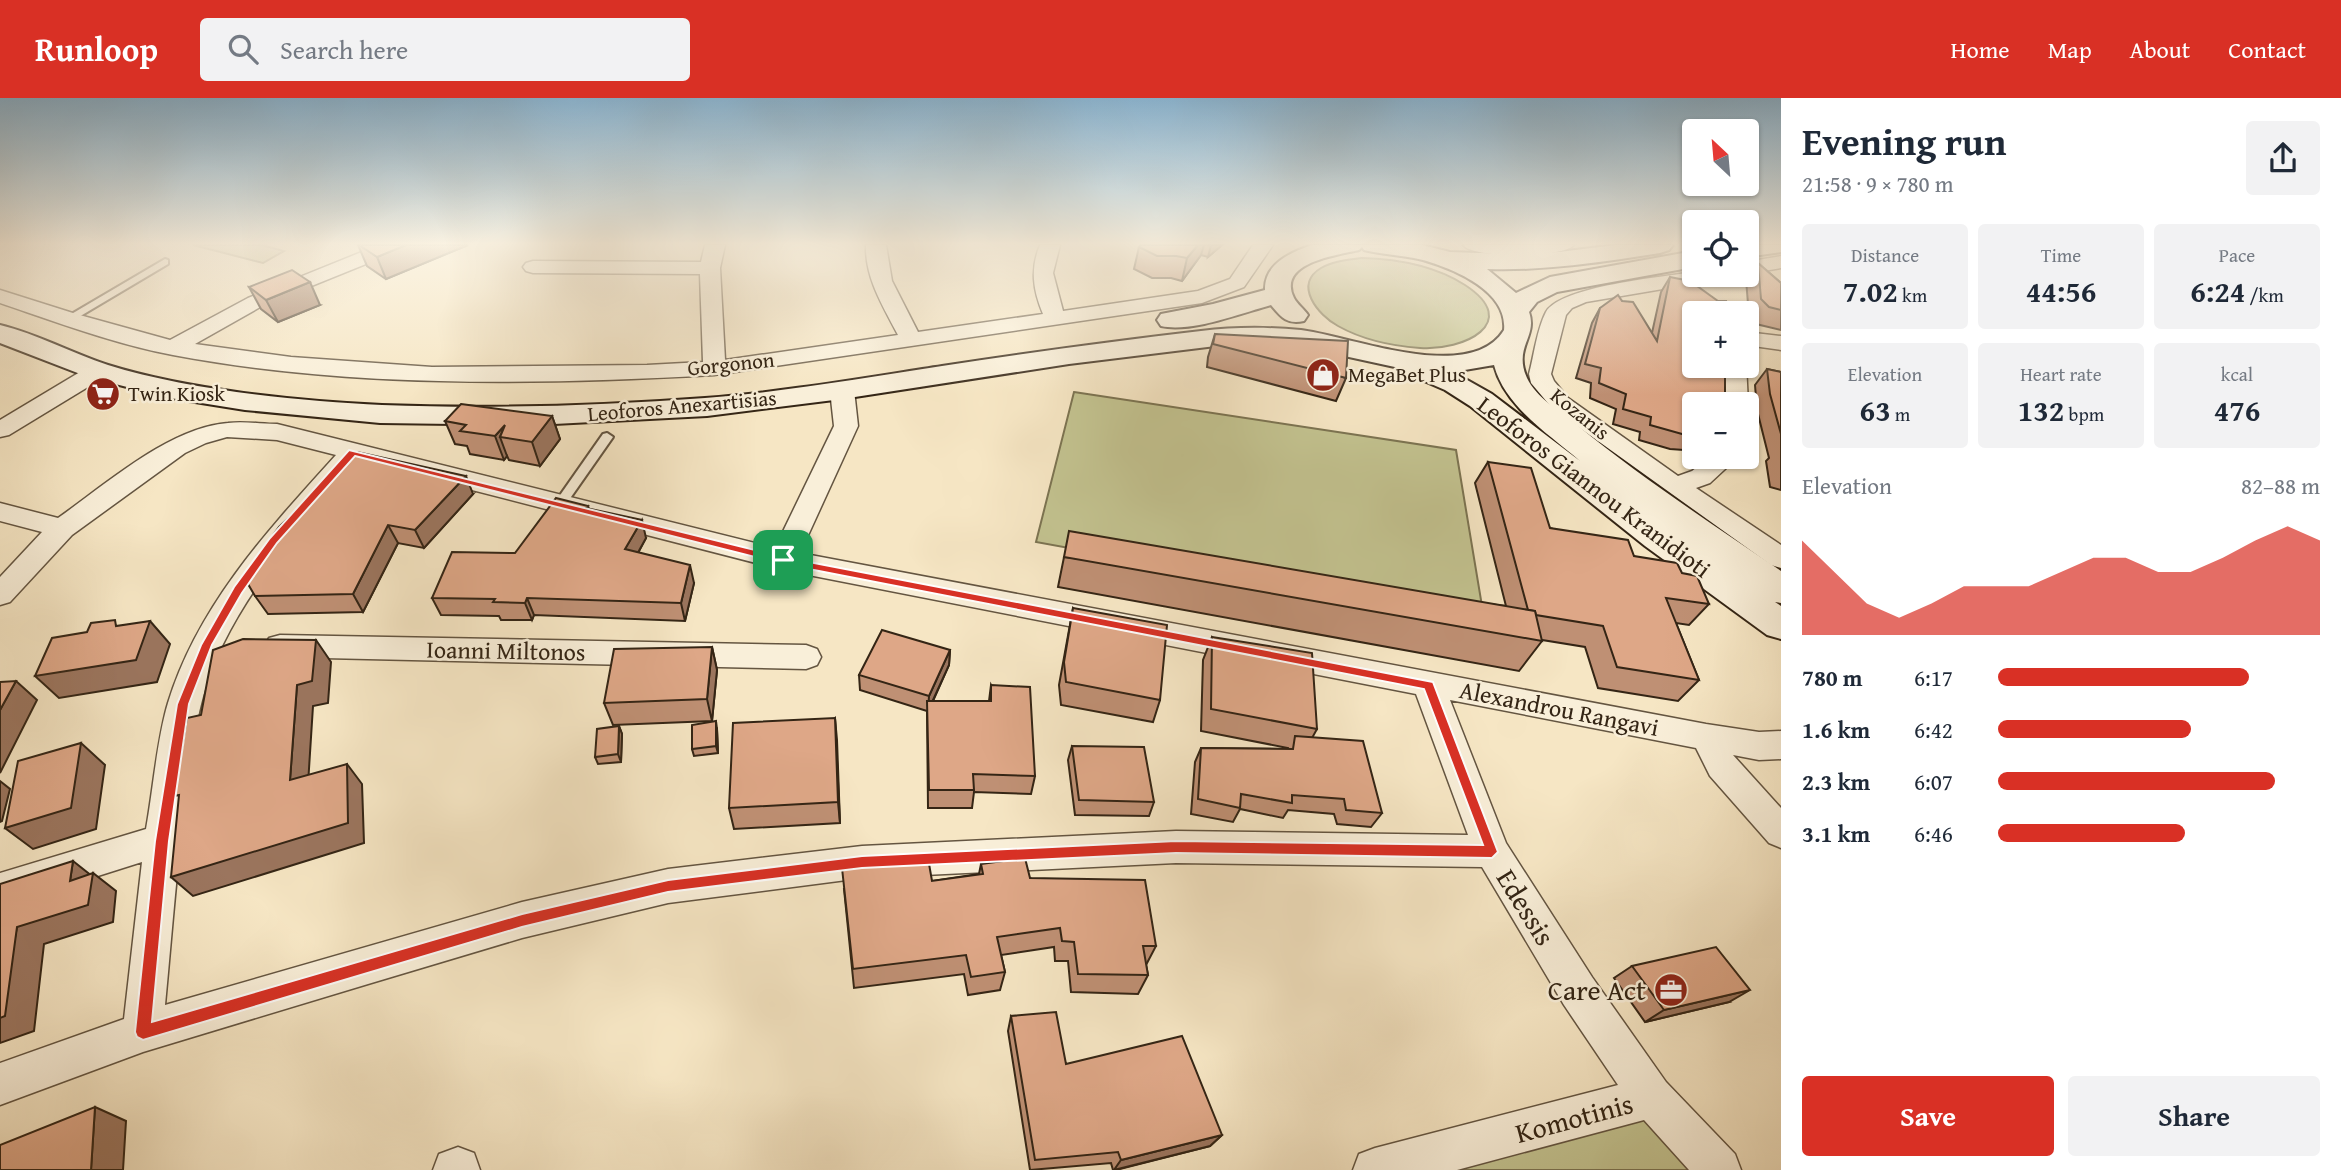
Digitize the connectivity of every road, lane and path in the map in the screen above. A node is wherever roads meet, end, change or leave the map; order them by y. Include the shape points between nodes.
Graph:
1 (108, 295) edge
2 (272, 295) edge
3 (711, 295) edge
4 (890, 295) edge
5 (1045, 295) edge
6 (1208, 295) edge
7 (1275, 295) edge
8 (1280, 295) edge
9 (1505, 295) edge
10 (1530, 295) edge
11 (1593, 295) edge
12 (0, 296) edge
13 (1516, 311) junction
14 (0, 314) edge
15 (68, 319) junction
16 (1056, 319) junction
17 (0, 333) edge
18 (911, 339) junction
19 (1759, 340) edge
20 (1781, 343) edge
21 (1509, 345) junction
22 (173, 348) junction
23 (1385, 359) junction
24 (714, 368) junction
25 (98, 371) junction
26 (842, 390) junction
27 (0, 430) edge
28 (607, 437) dead end
29 (352, 453) junction
30 (1711, 469) edge
31 (1675, 486) junction
32 (560, 504) junction
33 (0, 512) edge
34 (62, 528) junction
35 (1781, 558) edge
36 (783, 560) junction
37 (1781, 590) edge
38 (0, 595) edge
39 (1781, 625) edge
40 (230, 645) junction
41 (806, 657) dead end
42 (1428, 685) junction
43 (1706, 737) junction
44 (1781, 745) edge
45 (1781, 832) edge
46 (162, 841) junction
47 (1492, 852) junction
48 (0, 890) edge
49 (143, 1032) junction
50 (0, 1084) edge
51 (1651, 1097) junction
52 (1375, 1170) edge
53 (1718, 1170) edge

1 - 15 lane
2 - 22 street
3 - 24 street
4 - 18 street
5 - 16 street
6 - 16 street, Gorgonon
7 - 14 main road, Leoforos Anexartisias via 1173,320 817,370 616,388 478,391 287,385 194,371 101,349
8 - 23 main road via 1310,329 1338,344
9 - 13 main road
10 - 13 main road
11 - 31 street, Kozanis via 1565,304 1553,319 1540,374 1543,383 1560,403
12 - 15 street, Gorgonon
13 - 21 main road, Leoforos Giannou Kranidioti via 1518,329
15 - 22 street, Gorgonon
16 - 18 street, Gorgonon
17 - 25 main road, Leoforos Anexartisias
18 - 24 street, Gorgonon
19 - 20 street
21 - 23 main road via 1465,363 1434,365
21 - 37 main road, Leoforos Giannou Kranidioti via 1508,370 1535,407 1613,471
22 - 24 street, Gorgonon via 291,364 432,374
23 - 26 main road, Leoforos Anexartisias via 1303,339 1233,336 1069,355
23 - 39 main road, Leoforos Giannou Kranidioti via 1432,373 1481,400 1657,537
25 - 26 main road, Leoforos Anexartisias via 245,401 393,414 535,416 691,408
25 - 27 street
26 - 36 street via 846,426
28 - 32 lane
29 - 32 street, Alexandrou Rangavi
29 - 34 street, Alexandrou Rangavi via 276,432 227,430 176,447
29 - 40 street via 274,541 238,590
30 - 31 street
31 - 35 street, Kozanis
32 - 36 street, Alexandrou Rangavi
33 - 34 street
34 - 38 street, Alexandrou Rangavi
36 - 42 street, Alexandrou Rangavi
40 - 41 street, Ioanni Miltonos
40 - 46 street via 183,704
42 - 43 street, Alexandrou Rangavi
42 - 47 street, Edessis
43 - 44 street, Alexandrou Rangavi
43 - 45 street via 1722,766
46 - 48 street
46 - 49 street
47 - 49 street via 1176,847 862,862 668,886 522,920
47 - 51 street, Edessis via 1578,991
49 - 50 street
51 - 52 street, Komotinis
51 - 53 street, Edessis

